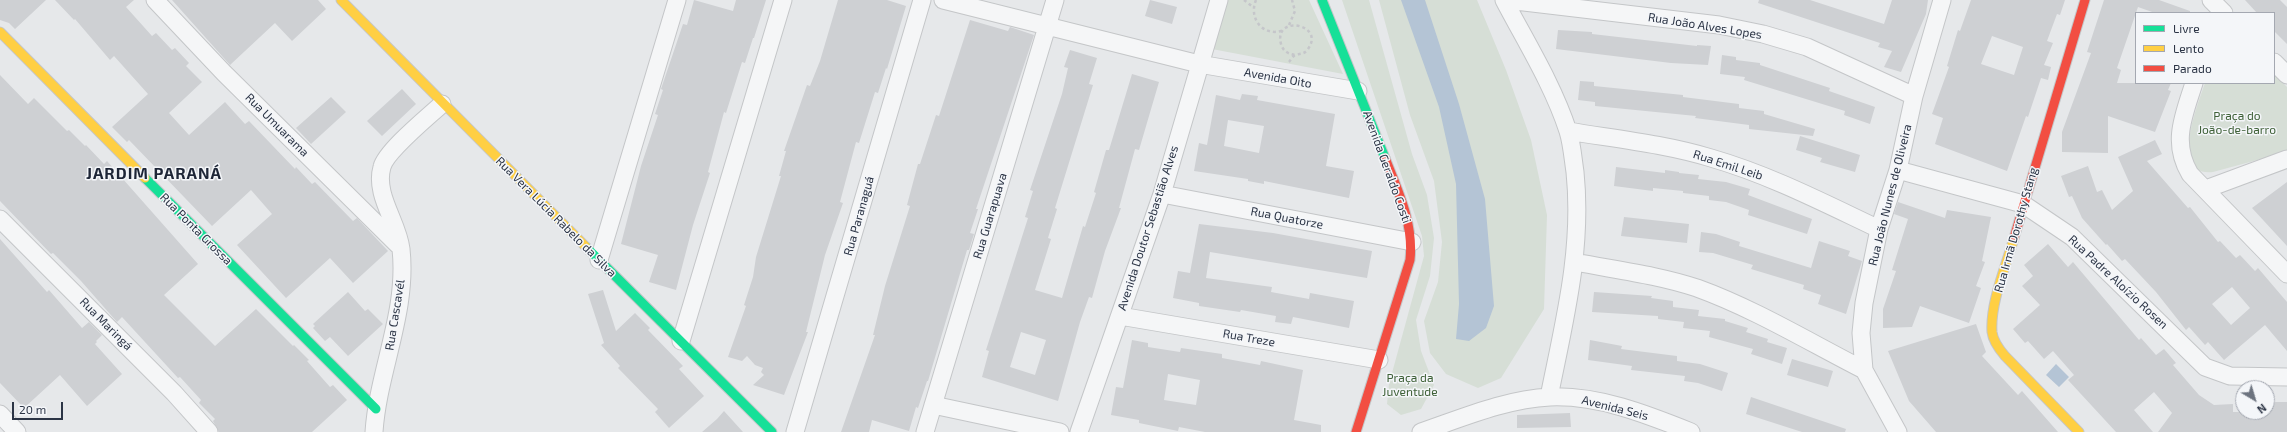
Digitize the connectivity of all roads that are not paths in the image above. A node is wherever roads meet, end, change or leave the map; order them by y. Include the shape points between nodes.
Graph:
1 (155, 0) edge
2 (341, 0) edge
3 (677, 0) edge
4 (782, 0) edge
5 (922, 0) edge
6 (943, 0) edge
7 (1055, 0) edge
8 (1219, 0) edge
9 (1322, 0) edge
10 (1504, 0) edge
11 (1507, 0) edge
12 (1942, 0) edge
13 (2085, 0) edge
14 (1047, 26) junction
15 (0, 32) edge
16 (2275, 63) edge
17 (1199, 64) junction
18 (2287, 75) edge
19 (2194, 84) edge
20 (1358, 91) junction
21 (1914, 96) junction
22 (442, 104) junction
23 (1568, 131) junction
24 (2287, 159) edge
25 (1898, 170) junction
26 (2206, 189) junction
27 (1162, 194) junction
28 (2023, 204) junction
29 (0, 218) edge
30 (1879, 229) junction
31 (1412, 242) junction
32 (401, 248) junction
33 (599, 260) junction
34 (1575, 262) junction
35 (2287, 274) edge
36 (1120, 316) junction
37 (681, 341) junction
38 (1379, 360) junction
39 (1864, 370) junction
40 (2287, 377) edge
41 (1549, 397) junction
42 (933, 405) junction
43 (376, 409) junction
44 (0, 414) edge
45 (0, 428) edge
46 (10, 432) edge
47 (17, 432) edge
48 (209, 432) edge
49 (374, 432) edge
50 (772, 432) edge
51 (795, 432) edge
52 (924, 432) edge
53 (1060, 432) edge
54 (1079, 432) edge
55 (1356, 432) edge
56 (1421, 432) edge
57 (1691, 432) edge
58 (1898, 432) edge
59 (2079, 432) edge

1 - 32 street, Rua Umuarama via 224,73
2 - 22 street, Rua Vera Lúcia Rabelo da Silva
3 - 33 street
4 - 37 street
5 - 51 street, Rua Paranaguá
6 - 14 street, Avenida Oito
7 - 14 street, Rua Guarapuava
8 - 17 street, Avenida Doutor Sebastião Alves
9 - 20 street, Avenida Geraldo Costi
10 - 23 street
11 - 21 street, Rua João Alves Lopes via 1719,25 1763,34 1806,47
12 - 21 street, Rua João Nunes de Oliveira
13 - 28 street, Rua Irmã Dorothy Stang
14 - 17 street, Avenida Oito
14 - 42 street, Rua Guarapuava
15 - 43 street, Rua Ponta Grossa
16 - 18 street
17 - 20 street, Avenida Oito
17 - 27 street, Avenida Doutor Sebastião Alves
19 - 26 street via 2182,121 2180,146 2182,161 2190,174
20 - 31 street, Avenida Geraldo Costi via 1404,206
21 - 25 street, Rua João Nunes de Oliveira
22 - 32 street, Rua Cascavél via 389,154 382,166 382,191
22 - 33 street, Rua Vera Lúcia Rabelo da Silva
23 - 30 street, Rua Emil Leib via 1711,157 1778,182
23 - 34 street via 1577,195
24 - 26 street
25 - 28 street, Rua Padre Aloízio Rosen
25 - 30 street, Rua João Nunes de Oliveira
26 - 35 street
27 - 31 street, Rua Quatorze
27 - 36 street, Avenida Doutor Sebastião Alves
28 - 40 street, Rua Padre Aloízio Rosen via 2072,237 2205,366 2230,376
28 - 59 street, Rua Irmã Dorothy Stang via 1993,312 1992,333 1997,346 2005,356
29 - 48 street, Rua Maringá via 174,393
30 - 39 street, Rua João Nunes de Oliveira via 1864,303 1861,333
31 - 38 street, Avenida Geraldo Costi via 1410,260
32 - 43 street, Rua Cascavél via 400,299
33 - 37 street, Rua Vera Lúcia Rabelo da Silva
34 - 39 street via 1656,277 1696,288 1730,301
34 - 41 street
36 - 38 street, Rua Treze
36 - 54 street, Avenida Doutor Sebastião Alves
37 - 50 street, Rua Vera Lúcia Rabelo da Silva
38 - 55 street, Avenida Geraldo Costi
39 - 58 street, Rua João Nunes de Oliveira
41 - 56 street, Avenida Seis via 1503,405
41 - 57 street, Avenida Seis via 1577,398 1612,405
42 - 52 street, Rua Guarapuava
42 - 53 street
43 - 49 street, Rua Cascavél
44 - 47 street
45 - 46 street

